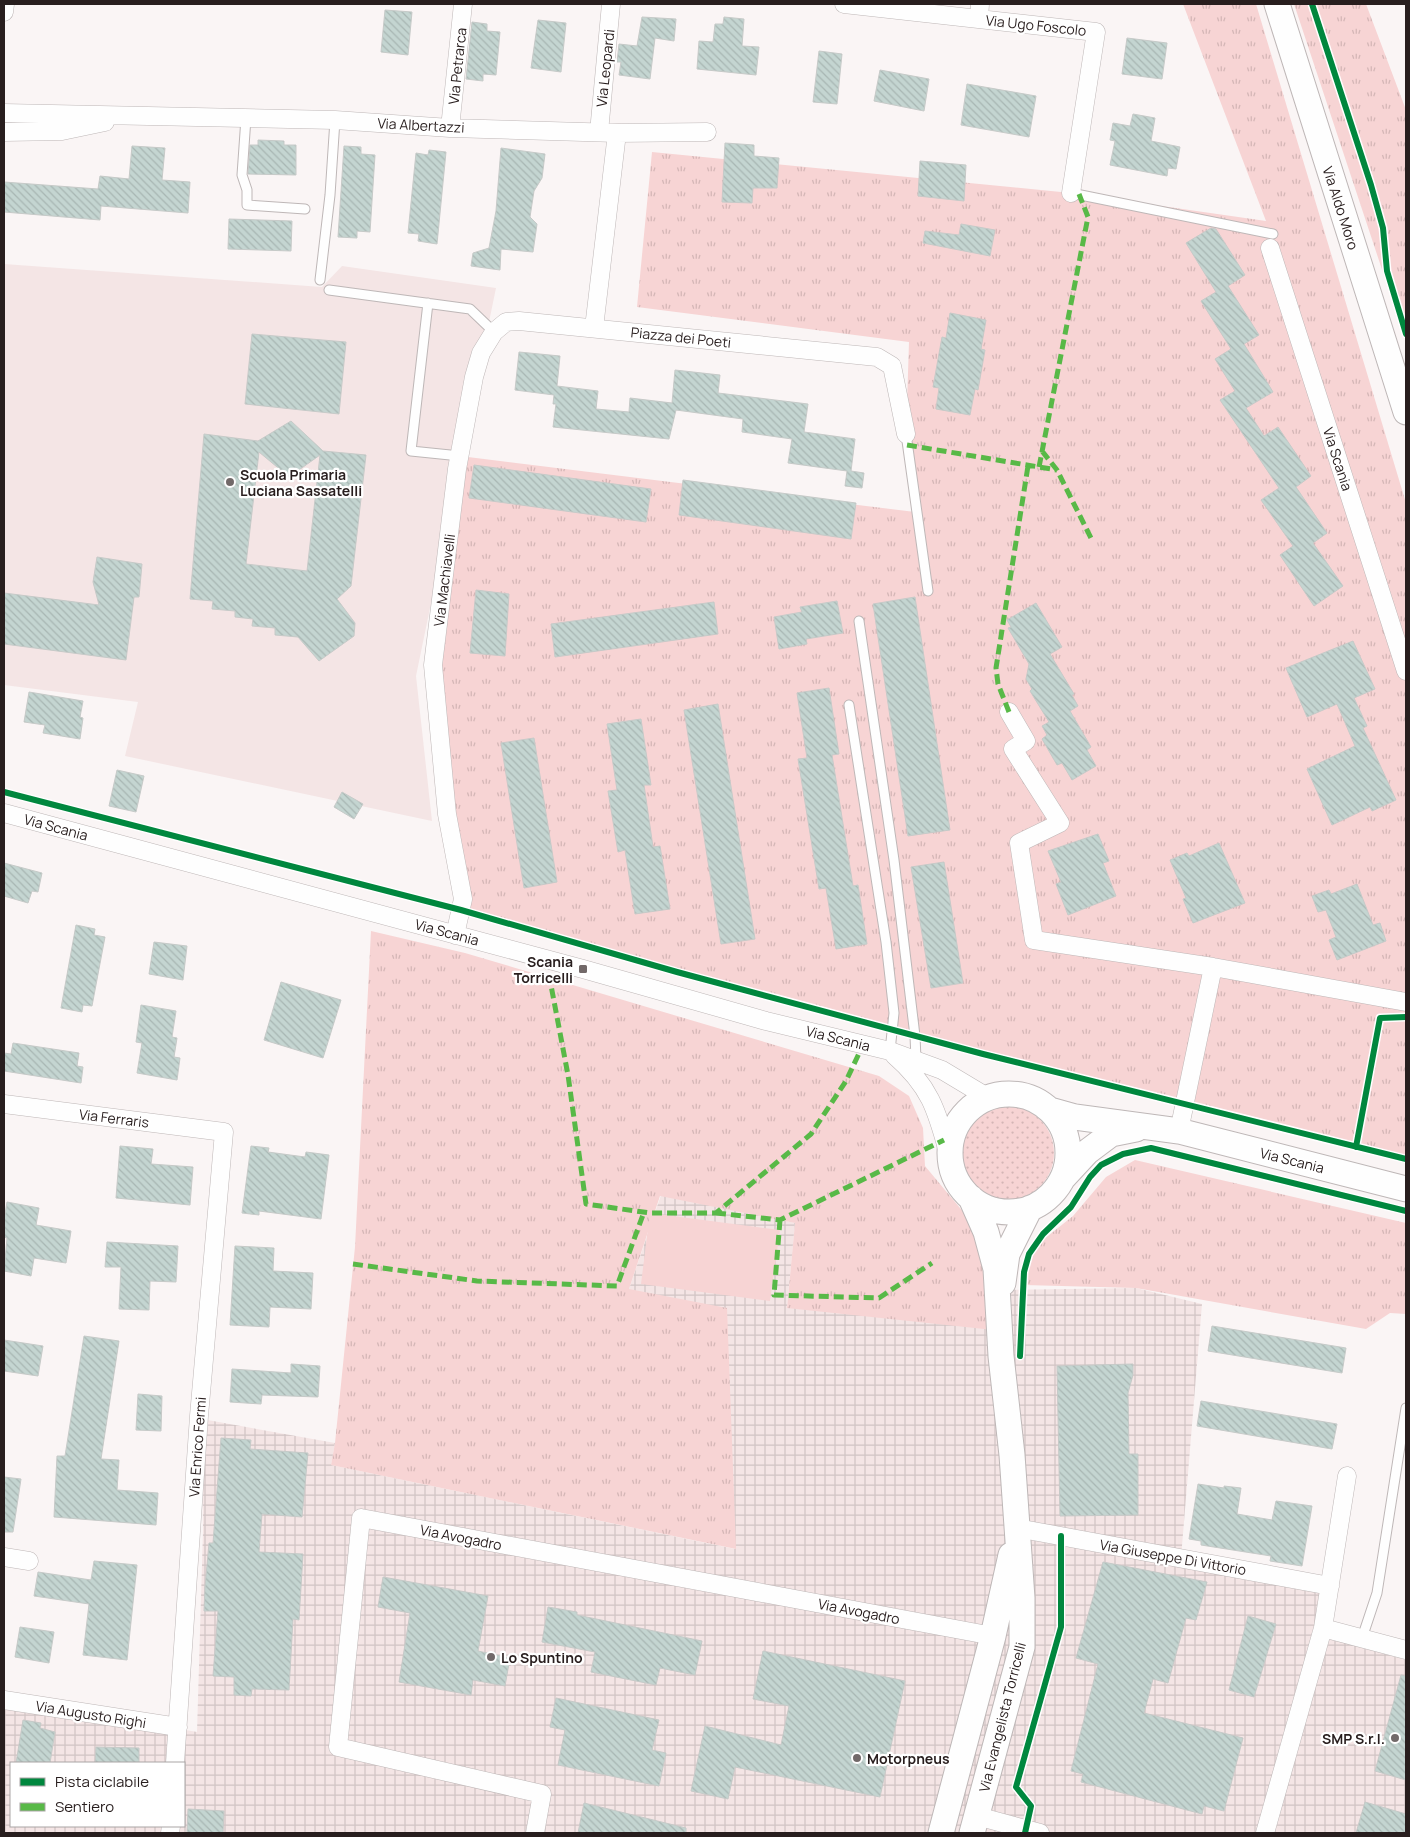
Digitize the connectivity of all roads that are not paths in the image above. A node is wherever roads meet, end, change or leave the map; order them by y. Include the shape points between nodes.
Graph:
1 (5, 4) edge
2 (463, 4) edge
3 (612, 4) edge
4 (844, 4) edge
5 (1277, 4) edge
6 (980, 11) edge
7 (4, 12) edge
8 (4, 113) edge
9 (134, 116) junction
10 (246, 118) junction
11 (335, 120) junction
12 (450, 128) junction
13 (4, 132) edge
14 (599, 132) junction
15 (707, 132) dead end
16 (617, 133) junction
17 (1071, 193) joint
18 (305, 209) dead end
19 (1272, 241) joint
20 (320, 280) dead end
21 (329, 290) dead end
22 (428, 304) junction
23 (594, 328) junction
24 (494, 332) junction
25 (1406, 412) edge
26 (906, 434) joint
27 (460, 456) junction
28 (928, 591) dead end
29 (859, 621) dead end
30 (1406, 671) edge
31 (849, 706) dead end
32 (1009, 712) dead end
33 (4, 813) edge
34 (456, 935) junction
35 (1213, 967) junction
36 (1406, 1002) edge
37 (890, 1051) junction
38 (916, 1068) junction
39 (988, 1097) junction
40 (4, 1104) edge
41 (1050, 1110) junction
42 (1148, 1126) junction
43 (1178, 1131) junction
44 (224, 1132) joint
45 (950, 1159) junction
46 (1061, 1181) junction
47 (1406, 1189) edge
48 (971, 1198) junction
49 (1030, 1208) junction
50 (1000, 1310) junction
51 (1406, 1408) edge
52 (1347, 1476) dead end
53 (1017, 1528) junction
54 (4, 1558) edge
55 (30, 1562) dead end
56 (1330, 1586) junction
57 (1324, 1628) junction
58 (994, 1636) junction
59 (1362, 1638) junction
60 (1406, 1650) edge
61 (4, 1700) edge
62 (178, 1727) junction
63 (175, 1762) edge
64 (948, 1808) junction
65 (974, 1825) edge
66 (536, 1833) edge
67 (941, 1833) edge
68 (1040, 1833) edge
69 (1265, 1833) edge

1 - 7 street
2 - 12 street, Via Petrarca
3 - 14 street, Via Leopardi
4 - 6 street, Via Ugo Foscolo
5 - 25 main road, Via Aldo Moro
6 - 17 street, Via Ugo Foscolo via 1096,32
8 - 9 street, Via Albertazzi
9 - 10 street, Via Albertazzi
9 - 13 street, Via Albertazzi via 62,131
10 - 11 street, Via Albertazzi
10 - 18 lane via 242,175 248,190 246,205
11 - 12 street, Via Albertazzi
11 - 20 lane
12 - 14 street, Via Albertazzi
14 - 16 street, Via Albertazzi
15 - 16 street, Via Albertazzi
16 - 23 street
17 - 19 lane
19 - 30 street, Via Scania
21 - 22 lane
22 - 24 lane via 470,309
22 - 27 lane via 411,450
23 - 24 street via 520,321 506,322
23 - 26 street, Piazza dei Poeti via 877,357 892,366
24 - 27 street, Via Machiavelli via 481,353 474,377
26 - 28 lane
27 - 34 street, Via Machiavelli via 433,665 448,814 463,899
29 - 38 lane via 894,860
31 - 37 lane via 886,942 894,1013
32 - 35 street via 1026,741 1013,749 1060,823 1018,844 1034,940
33 - 34 street, Via Scania
34 - 37 street, Via Scania via 766,1021
35 - 36 street
35 - 43 street
37 - 38 street, Via Scania
38 - 39 street, Via Scania via 942,1070
38 - 45 street, Via Scania via 936,1110
39 - 41 main road, Via Scania via 1021,1095
39 - 45 main road, Via Scania via 971,1107 958,1122 951,1140
40 - 44 street, Via Ferraris
41 - 42 main road, Via Scania via 1075,1117
41 - 46 main road, Via Scania via 1062,1126 1067,1144 1067,1163
42 - 43 main road, Via Scania
42 - 46 main road, Via Scania via 1111,1134 1087,1152
43 - 47 main road, Via Scania
44 - 62 street, Via Enrico Fermi via 198,1426
45 - 48 main road, Via Scania via 957,1180
46 - 49 main road, Via Scania via 1047,1197
48 - 49 main road, Via Scania via 999,1211
48 - 50 main road, Via Evangelista Torricelli via 994,1260
49 - 50 main road, Via Evangelista Torricelli via 1007,1254
50 - 53 main road, Via Evangelista Torricelli via 1001,1356
51 - 59 lane via 1377,1593
52 - 56 street
53 - 56 street, Via Giuseppe Di Vittorio
53 - 58 main road, Via Evangelista Torricelli
53 - 65 main road, Via Evangelista Torricelli via 1022,1647
54 - 55 street
56 - 57 street
57 - 59 street
57 - 69 street
58 - 64 main road, Via Evangelista Torricelli
58 - 66 street, Via Avogadro via 361,1518 338,1746 542,1794
59 - 60 street
61 - 62 street, Via Augusto Righi
62 - 63 street, Via Enrico Fermi
64 - 65 main road
64 - 67 main road, Via Evangelista Torricelli
65 - 68 street

